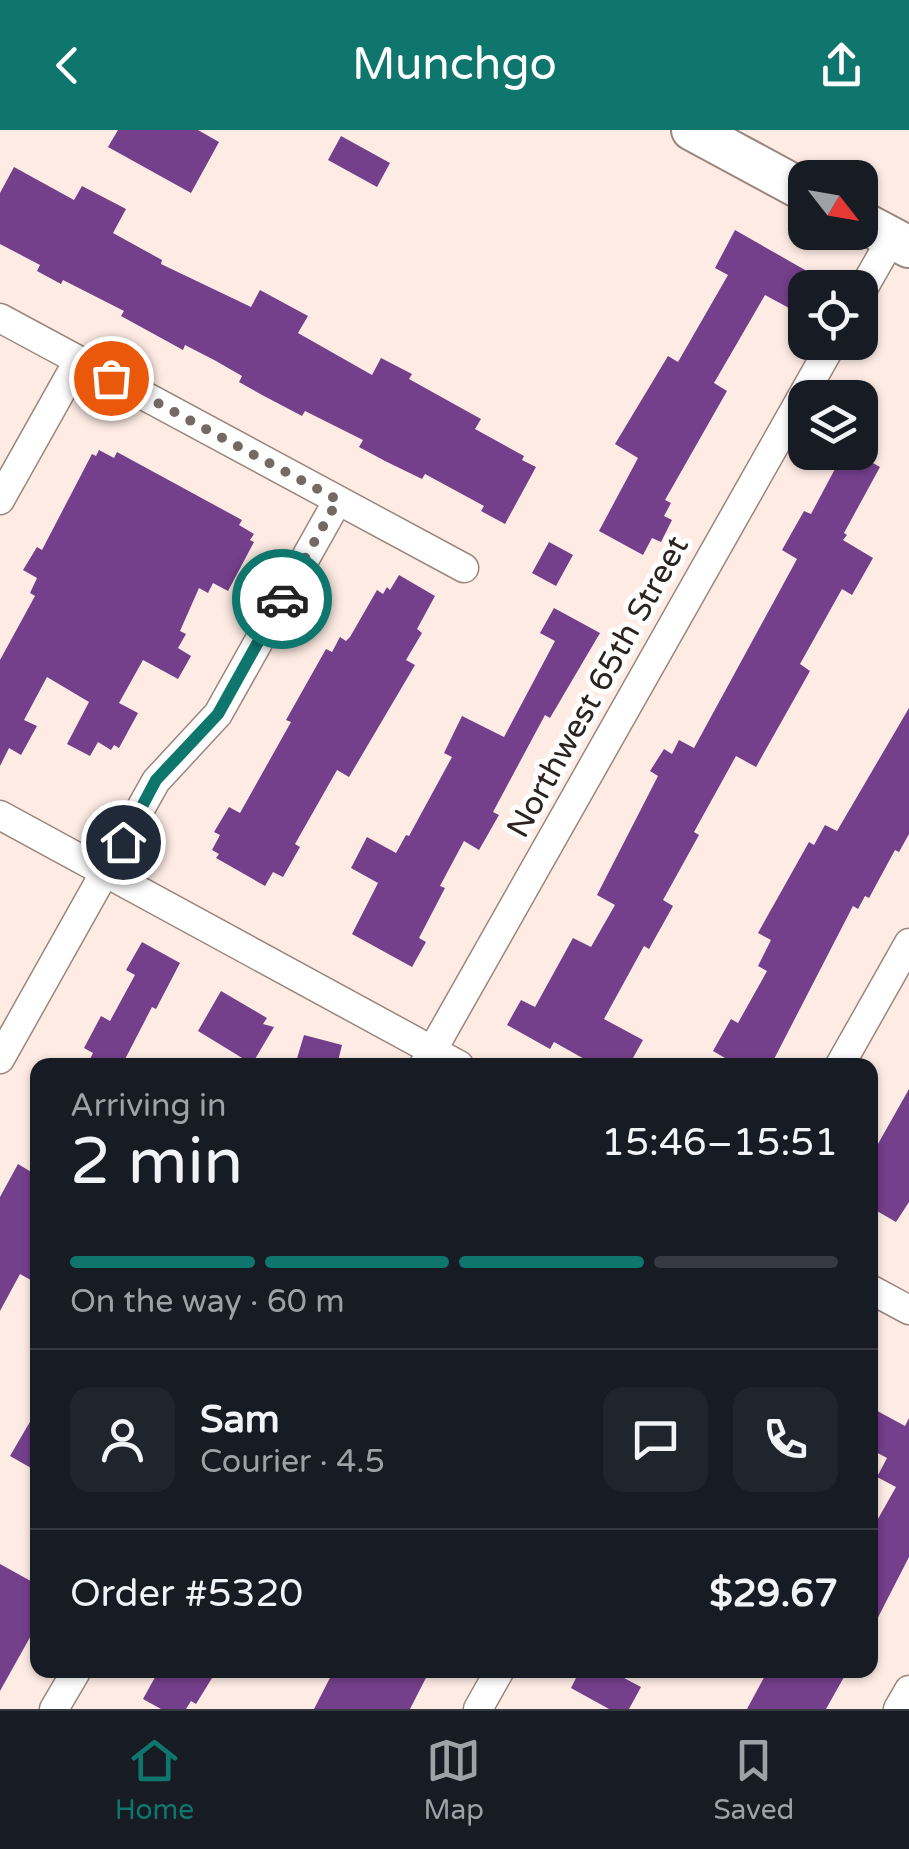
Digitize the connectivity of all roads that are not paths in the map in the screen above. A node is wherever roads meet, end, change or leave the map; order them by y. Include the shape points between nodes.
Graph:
1 (692, 130) edge
2 (788, 182) edge
3 (887, 235) edge
4 (871, 270) edge
5 (0, 318) edge
6 (78, 360) junction
7 (822, 360) edge
8 (0, 500) edge
9 (338, 500) junction
10 (464, 568) dead end
11 (0, 815) edge
12 (106, 872) junction
13 (909, 943) edge
14 (428, 1058) edge
15 (844, 1058) edge
16 (0, 1060) edge
17 (878, 1293) edge
18 (909, 1310) edge
19 (71, 1678) edge
20 (495, 1678) edge
21 (909, 1690) edge
22 (54, 1709) edge
23 (478, 1709) edge
24 (898, 1709) edge

1 - 2 main road
3 - 4 street
5 - 6 street
6 - 8 street
6 - 9 street
7 - 14 street, Northwest 65th Street
9 - 10 street
9 - 12 street via 218,714 156,780
11 - 12 street
12 - 14 street
12 - 16 street
13 - 15 street
17 - 18 street
19 - 22 street
20 - 23 street
21 - 24 street

